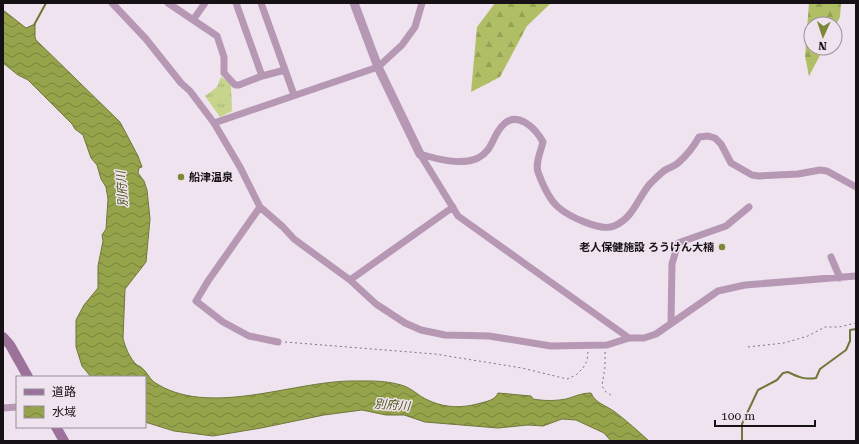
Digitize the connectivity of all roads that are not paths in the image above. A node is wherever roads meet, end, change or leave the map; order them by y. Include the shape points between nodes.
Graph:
1 (112, 3) edge
2 (168, 3) edge
3 (205, 3) edge
4 (236, 3) edge
5 (261, 3) edge
6 (354, 3) edge
7 (422, 3) edge
8 (193, 20) junction
9 (378, 67) junction
10 (285, 70) junction
11 (262, 76) junction
12 (294, 95) junction
13 (214, 123) junction
14 (420, 154) junction
15 (856, 186) edge
16 (260, 207) junction
17 (453, 207) junction
18 (749, 207) dead end
19 (831, 257) dead end
20 (856, 276) edge
21 (840, 278) junction
22 (350, 280) junction
23 (671, 323) junction
24 (3, 337) edge
25 (629, 338) junction
26 (278, 342) road end
27 (27, 376) edge
28 (16, 407) edge
29 (3, 408) edge
30 (57, 428) edge
31 (64, 441) edge

1 - 13 street via 146,39 181,83 190,90
2 - 8 street
3 - 8 street
4 - 11 street
5 - 10 street
6 - 9 street
7 - 9 street via 415,27 402,45
8 - 11 street via 217,36 224,57 224,73 235,84 239,85
9 - 12 street
9 - 14 street
10 - 11 street
10 - 12 street
12 - 13 street
13 - 16 street
14 - 15 street via 455,161 470,161 488,151 501,127 507,122 523,121 532,126 543,142 538,171 551,199 557,207 599,227 612,227 623,222 649,185 666,169 678,164 699,137 715,138 731,163 752,175 798,174 827,170
14 - 17 street
16 - 22 street via 294,239
16 - 26 street via 196,301 223,322 249,336
17 - 22 street
17 - 25 street via 458,216
18 - 23 street via 726,226 678,243 672,264
19 - 21 street
20 - 21 street
21 - 23 street via 745,285 718,291
22 - 25 street via 376,304 405,323 421,330 445,335 489,336 551,346 604,346
23 - 25 street via 656,334 644,338
24 - 27 main road
28 - 29 street
30 - 31 main road

